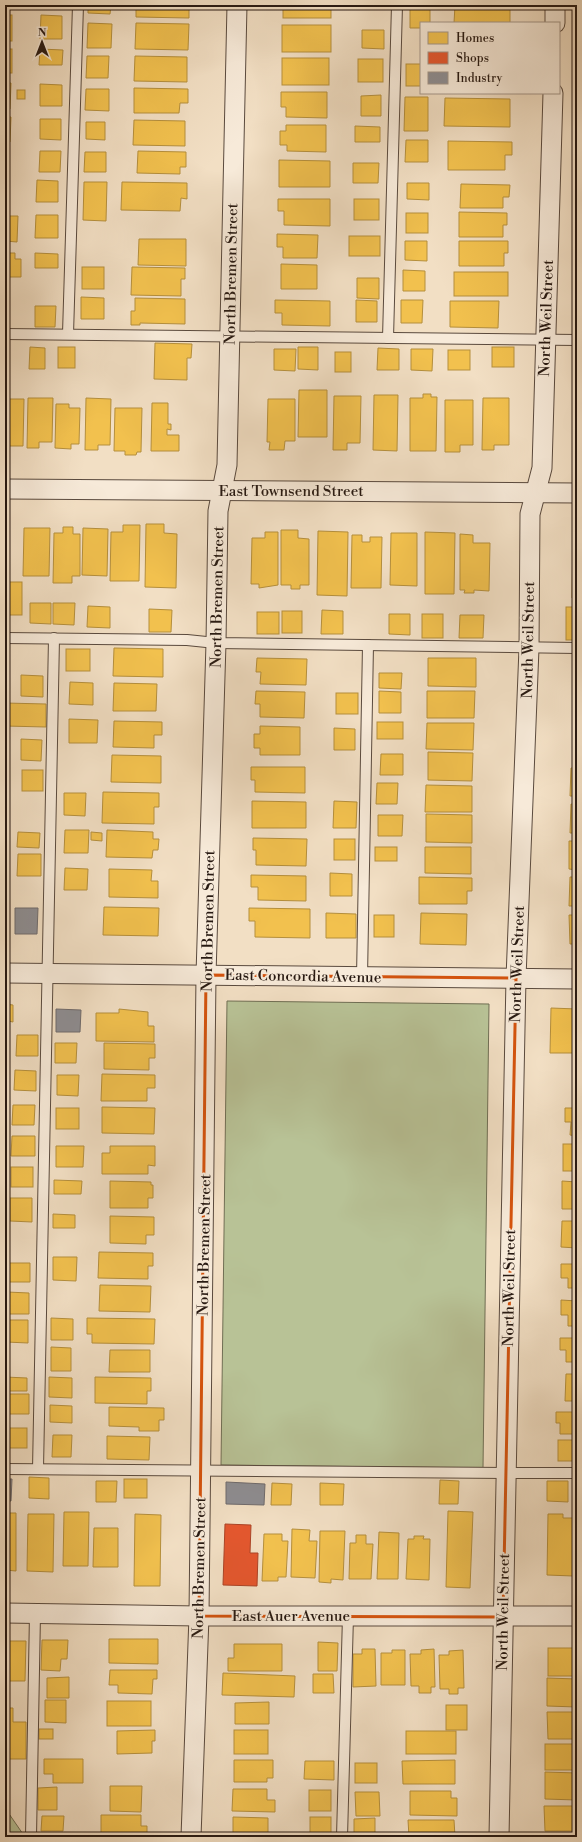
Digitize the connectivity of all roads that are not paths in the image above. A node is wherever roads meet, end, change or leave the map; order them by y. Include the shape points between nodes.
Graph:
1 (78, 5) edge
2 (237, 5) edge
3 (398, 5) edge
4 (555, 5) edge
5 (555, 22) edge
6 (553, 94) edge
7 (5, 334) edge
8 (68, 334) junction
9 (230, 336) junction
10 (388, 338) junction
11 (546, 340) junction
12 (577, 340) edge
13 (5, 489) edge
14 (222, 491) junction
15 (536, 493) junction
16 (577, 493) edge
17 (5, 638) edge
18 (54, 638) junction
19 (216, 643) junction
20 (368, 645) junction
21 (528, 648) junction
22 (577, 648) edge
23 (5, 973) edge
24 (46, 974) junction
25 (206, 975) junction
26 (362, 977) junction
27 (516, 978) junction
28 (577, 979) edge
29 (5, 1469) edge
30 (38, 1469) junction
31 (202, 1470) junction
32 (577, 1472) edge
33 (506, 1473) junction
34 (5, 1612) edge
35 (35, 1613) junction
36 (199, 1616) junction
37 (348, 1616) junction
38 (577, 1616) edge
39 (503, 1617) junction
40 (31, 1837) edge
41 (191, 1837) edge
42 (342, 1837) edge
43 (499, 1837) edge

1 - 8 lane
2 - 9 street, North Bremen Street
3 - 10 lane
4 - 5 street
6 - 11 street, North Weil Street
7 - 8 lane
8 - 9 lane
9 - 10 lane
9 - 14 street, North Bremen Street via 227,465
10 - 11 lane
11 - 12 lane
11 - 15 street, North Weil Street via 542,468
13 - 14 street, East Townsend Street
14 - 15 street, East Townsend Street
14 - 19 street, North Bremen Street via 218,511
15 - 16 street, East Townsend Street
15 - 21 street, North Weil Street via 530,514
17 - 18 lane
18 - 19 lane via 187,640
18 - 24 lane
19 - 20 lane
19 - 25 street, North Bremen Street
20 - 21 lane
20 - 26 lane
21 - 22 lane
21 - 27 street, North Weil Street
23 - 24 street, East Concordia Avenue
24 - 25 street, East Concordia Avenue
24 - 30 lane
25 - 26 street, East Concordia Avenue
25 - 31 street, North Bremen Street
26 - 27 street, East Concordia Avenue
27 - 28 street, East Concordia Avenue
27 - 33 street, North Weil Street
29 - 30 lane
30 - 31 lane
31 - 33 lane
31 - 36 street, North Bremen Street
32 - 33 lane
33 - 39 street, North Weil Street
34 - 35 street, East Auer Avenue
35 - 36 street, East Auer Avenue
35 - 40 lane
36 - 37 street, East Auer Avenue
36 - 41 street, North Bremen Street
37 - 39 street, East Auer Avenue
37 - 42 lane
38 - 39 street, East Auer Avenue
39 - 43 street, North Weil Street

